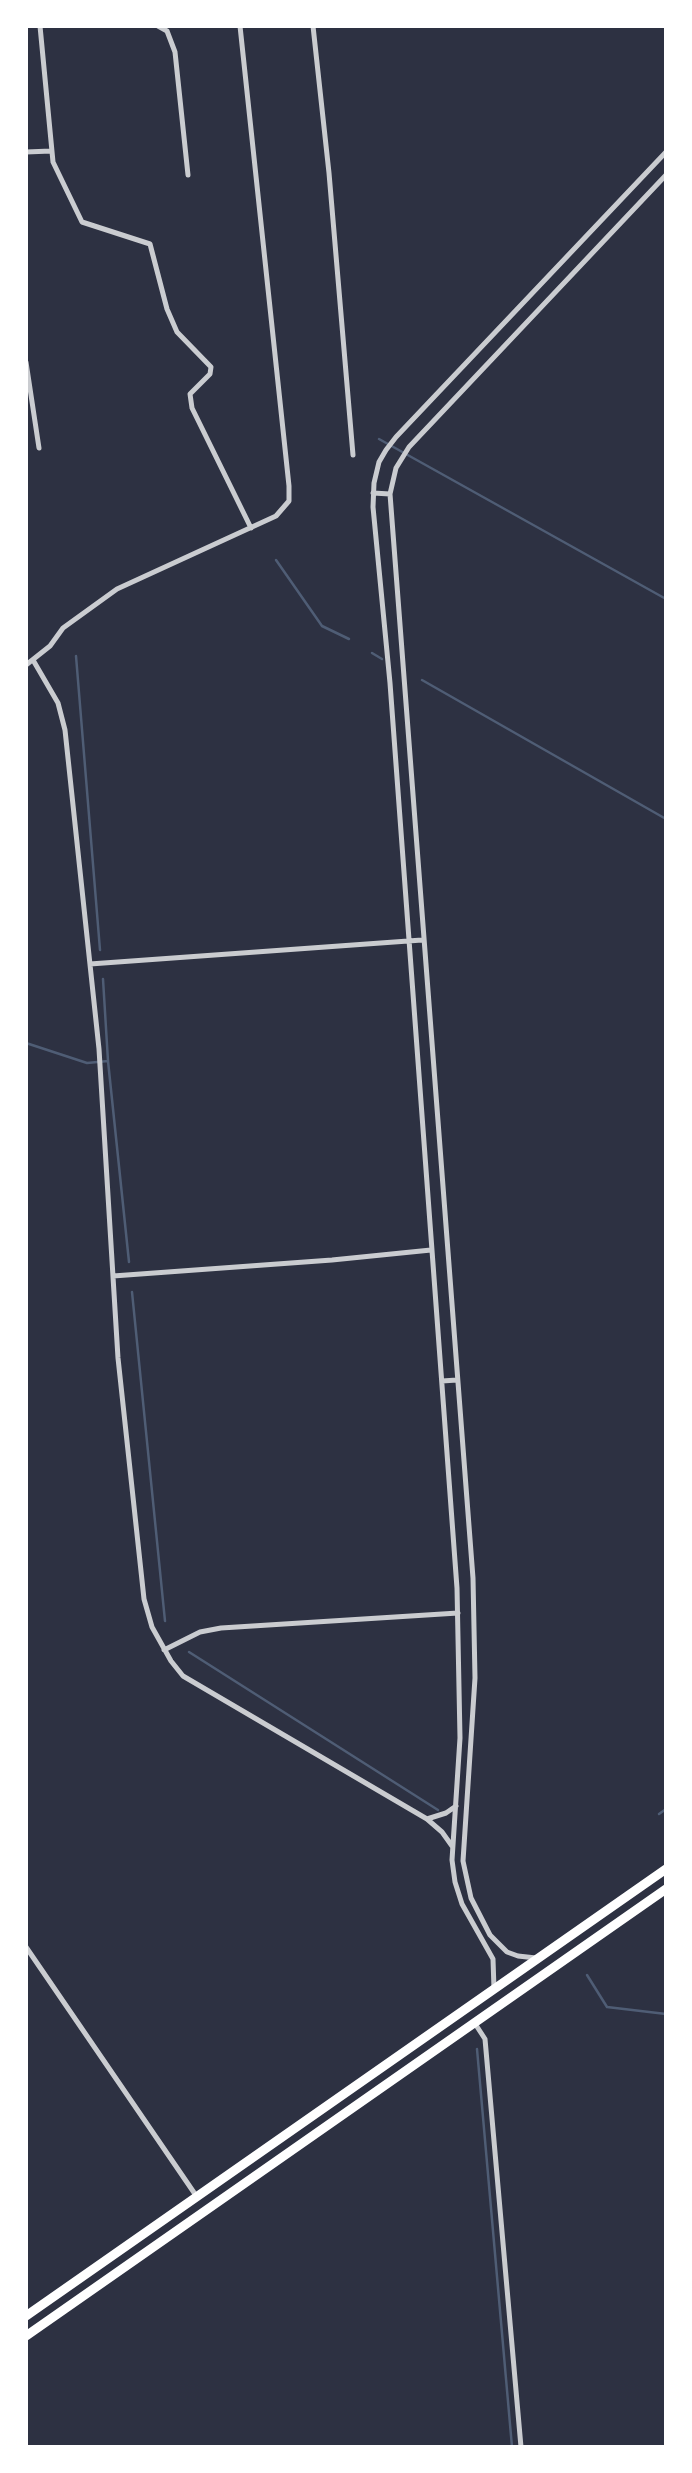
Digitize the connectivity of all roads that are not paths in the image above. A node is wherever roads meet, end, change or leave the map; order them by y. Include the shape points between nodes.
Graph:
1 (40, 26) edge
2 (158, 26) edge
3 (240, 26) edge
4 (313, 26) edge
5 (50, 151) junction
6 (26, 152) edge
7 (666, 152) edge
8 (188, 175) dead end
9 (666, 175) edge
10 (26, 362) edge
11 (39, 448) dead end
12 (353, 455) dead end
13 (373, 493) junction
14 (390, 494) junction
15 (251, 528) junction
16 (33, 660) junction
17 (26, 665) edge
18 (422, 940) junction
19 (407, 941) junction
20 (90, 964) junction
21 (431, 1250) junction
22 (113, 1276) junction
23 (457, 1380) junction
24 (442, 1381) junction
25 (458, 1613) junction
26 (164, 1650) junction
27 (456, 1806) junction
28 (427, 1819) junction
29 (452, 1846) junction
30 (666, 1869) edge
31 (666, 1889) edge
32 (26, 1947) edge
33 (539, 1958) junction
34 (494, 1990) junction
35 (474, 2021) junction
36 (197, 2197) junction
37 (26, 2316) edge
38 (26, 2336) edge
39 (521, 2447) edge

1 - 5 street
2 - 8 street via 167,31 174,52
3 - 15 street via 289,486 288,501 276,516
4 - 12 street
5 - 6 street
5 - 15 street via 82,222 150,244 167,309 177,332 212,367 210,374 190,394 192,408
7 - 13 street via 396,437 376,472
9 - 14 street via 409,447 392,477
10 - 11 street
13 - 14 street
13 - 19 street via 390,683
14 - 18 street
15 - 16 street via 117,588 63,628 50,646
16 - 17 street
16 - 20 street via 62,716
18 - 19 street
18 - 23 street
19 - 20 street
19 - 21 street
20 - 22 street via 100,1059
21 - 22 street
21 - 24 street
22 - 26 street via 118,1358 144,1599 152,1627
23 - 24 street
23 - 33 street via 474,1619 475,1678 462,1848 464,1875 479,1918 496,1942 512,1954
24 - 25 street
25 - 26 street via 221,1628 200,1632
25 - 27 street via 460,1702
26 - 28 street via 183,1676
27 - 28 street
27 - 29 street
28 - 29 street
29 - 34 street via 453,1872 462,1904 493,1959
30 - 33 highway
31 - 35 highway
32 - 36 street
33 - 34 highway
34 - 36 highway
35 - 38 highway
35 - 39 street via 485,2039
36 - 37 highway

